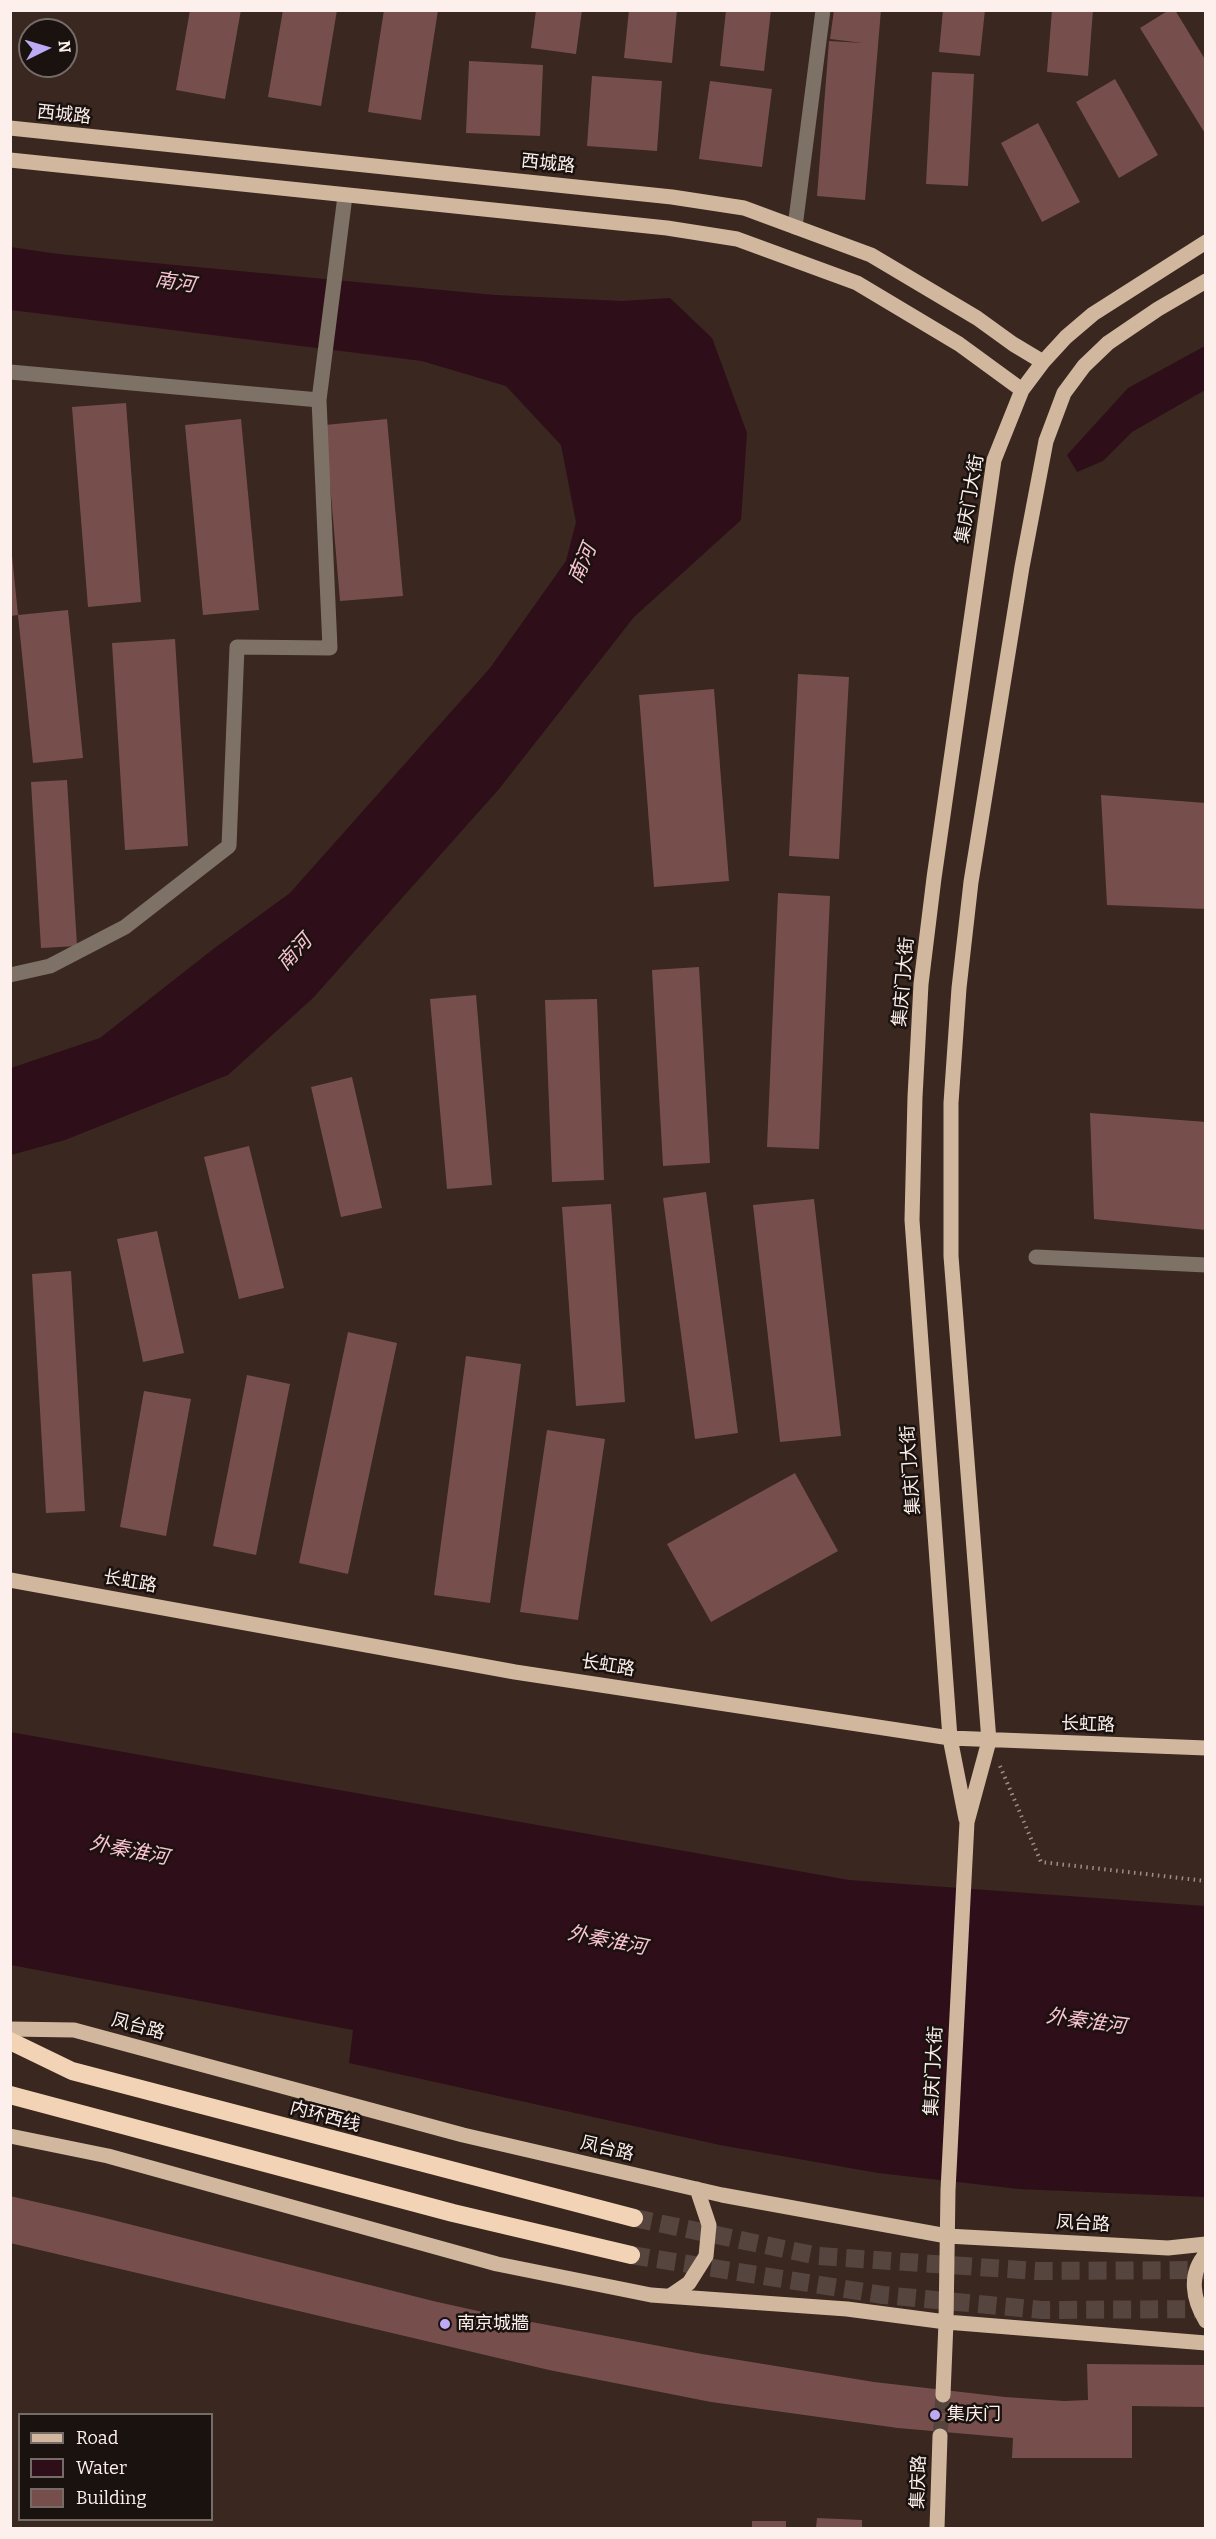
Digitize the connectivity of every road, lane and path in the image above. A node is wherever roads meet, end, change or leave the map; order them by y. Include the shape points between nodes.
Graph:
1 (823, 10) edge
2 (10, 128) edge
3 (10, 160) edge
4 (345, 196) junction
5 (795, 227) junction
6 (1206, 242) edge
7 (1206, 281) edge
8 (1043, 362) junction
9 (10, 372) edge
10 (1022, 390) junction
11 (319, 400) junction
12 (10, 975) edge
13 (1036, 1257) dead end
14 (1206, 1266) edge
15 (10, 1580) edge
16 (950, 1738) junction
17 (989, 1741) junction
18 (1206, 1748) edge
19 (967, 1822) junction
20 (1206, 1881) edge
21 (10, 2029) edge
22 (10, 2042) edge
23 (10, 2095) edge
24 (10, 2136) edge
25 (697, 2189) junction
26 (634, 2218) tunnel mouth
27 (947, 2236) junction
28 (1206, 2244) edge
29 (631, 2254) tunnel mouth
30 (1206, 2254) edge
31 (670, 2296) junction
32 (1206, 2321) edge
33 (946, 2322) junction
34 (1206, 2343) edge
35 (943, 2395) tunnel mouth
36 (940, 2436) tunnel mouth
37 (937, 2529) edge

1 - 5 street
2 - 5 main road, 西城路 via 672,197 744,208
3 - 4 main road
4 - 10 main road via 667,228 736,239 857,283 959,344
4 - 11 street
5 - 8 main road, 西城路 via 871,255
6 - 8 main road, 集庆门大街 via 1093,314
7 - 17 main road, 集庆门大街 via 1108,343 1064,393 1046,441 1022,567 971,882 958,988 951,1103 951,1256
8 - 10 main road, 集庆门大街
9 - 11 street
10 - 16 main road, 集庆门大街 via 994,460 921,984 912,1220
11 - 12 street via 330,648 237,647 229,846 126,927 50,966
13 - 14 street
15 - 16 main road, 长虹路 via 515,1672
16 - 17 main road, 长虹路
16 - 19 main road, 集庆门大街
17 - 18 main road, 长虹路
17 - 19 main road, 集庆门大街
17 - 20 path via 1041,1862
19 - 27 main road, 集庆门大街
21 - 25 main road, 凤台路 via 74,2030 463,2135
22 - 26 highway, 内环西线 via 72,2071
23 - 29 highway via 453,2213
24 - 31 main road via 108,2156 497,2264
25 - 27 main road, 凤台路
25 - 31 main road via 709,2225 706,2256 689,2283
27 - 28 main road, 凤台路 via 1168,2248
27 - 33 main road, 集庆门大街
30 - 32 main road via 1194,2278 1195,2301
31 - 33 main road via 847,2309
33 - 34 main road
33 - 35 main road
36 - 37 main road, 集庆路

